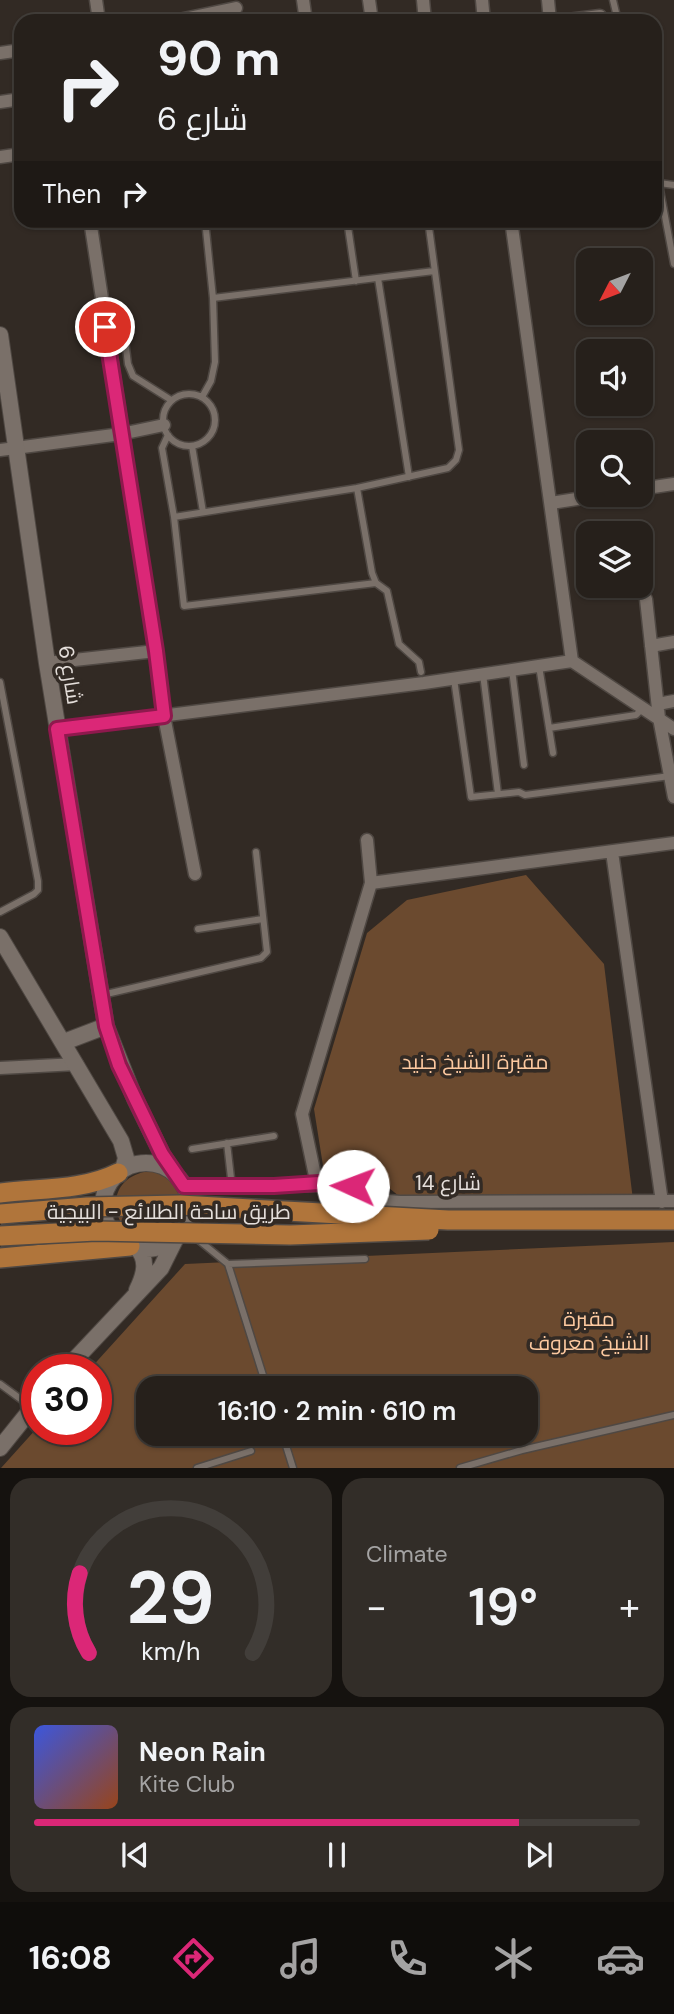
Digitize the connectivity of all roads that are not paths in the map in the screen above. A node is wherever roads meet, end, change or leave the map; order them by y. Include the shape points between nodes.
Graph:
1 (235, 4) edge
2 (199, 14) edge
3 (662, 199) edge
4 (91, 228) edge
5 (206, 228) edge
6 (348, 228) edge
7 (429, 228) edge
8 (512, 228) edge
9 (674, 264) edge
10 (434, 271) junction
11 (378, 278) junction
12 (356, 281) junction
13 (213, 299) junction
14 (121, 308) dead end
15 (0, 335) edge
16 (4, 382) edge
17 (202, 397) junction
18 (171, 400) junction
19 (166, 430) junction
20 (121, 434) junction
21 (192, 446) junction
22 (18, 448) junction
23 (0, 450) edge
24 (409, 477) junction
25 (674, 484) edge
26 (653, 487) edge
27 (357, 488) junction
28 (576, 499) edge
29 (551, 503) junction
30 (203, 512) junction
31 (174, 517) junction
32 (376, 583) junction
33 (646, 599) dead end
34 (674, 642) edge
35 (651, 646) junction
36 (156, 651) junction
37 (572, 661) junction
38 (47, 663) junction
39 (539, 666) junction
40 (512, 670) junction
41 (421, 672) dead end
42 (483, 674) junction
43 (454, 679) junction
44 (0, 687) edge
45 (674, 701) edge
46 (658, 704) junction
47 (643, 708) junction
48 (164, 716) junction
49 (659, 718) junction
50 (549, 728) junction
51 (57, 729) junction
52 (674, 729) edge
53 (553, 753) dead end
54 (524, 765) dead end
55 (670, 776) junction
56 (498, 794) junction
57 (674, 797) edge
58 (368, 840) dead end
59 (674, 844) edge
60 (256, 852) dead end
61 (612, 852) junction
62 (195, 874) dead end
63 (371, 883) junction
64 (0, 912) edge
65 (263, 919) junction
66 (198, 929) dead end
67 (0, 937) edge
68 (100, 995) junction
69 (106, 1026) junction
70 (64, 1042) junction
71 (77, 1064) junction
72 (0, 1068) edge
73 (274, 1136) dead end
74 (227, 1143) junction
75 (192, 1149) dead end
76 (120, 1171) junction
77 (179, 1179) junction
78 (317, 1185) junction
79 (232, 1187) junction
80 (0, 1193) edge
81 (668, 1201) edge
82 (0, 1214) edge
83 (674, 1220) edge
84 (180, 1232) junction
85 (0, 1236) edge
86 (134, 1247) junction
87 (0, 1258) edge
88 (365, 1259) dead end
89 (228, 1265) junction
90 (135, 1293) junction
91 (80, 1354) edge
92 (263, 1376) edge
93 (0, 1384) edge
94 (21, 1397) edge
95 (674, 1415) edge
96 (21, 1421) edge
97 (288, 1446) edge
98 (0, 1448) edge
99 (251, 1451) dead end
100 (197, 1468) edge
101 (293, 1468) edge
102 (460, 1468) edge

1 - 2 street
3 - 9 lane
4 - 20 street
5 - 13 lane
6 - 12 lane
7 - 10 lane
8 - 29 street
10 - 11 lane
10 - 24 lane via 460,450 448,468
11 - 12 lane
11 - 24 lane
12 - 13 lane
13 - 17 lane via 215,362
14 - 18 lane via 133,376
15 - 16 street, شارع 6
16 - 22 street, شارع 6
17 - 18 lane via 181,395
17 - 21 lane via 211,404 215,426 203,443
18 - 19 lane via 165,409
19 - 20 street
19 - 21 lane via 181,445
19 - 31 lane via 162,448
20 - 22 street
20 - 36 street
21 - 30 lane
22 - 23 street
22 - 38 street, شارع 6
24 - 27 lane
25 - 26 street
27 - 30 lane
27 - 32 lane
28 - 29 street
29 - 37 street
30 - 31 lane
31 - 32 lane via 184,606
32 - 41 lane via 387,591 399,644 419,662
33 - 35 street
34 - 35 street
35 - 46 street
36 - 38 street
36 - 48 street
37 - 39 street
37 - 47 street
38 - 51 street, شارع 6
39 - 40 street
39 - 50 lane
40 - 42 street
40 - 54 lane
42 - 43 street
42 - 56 lane
43 - 48 street
43 - 56 lane via 471,797
44 - 64 lane via 38,890
45 - 46 street
46 - 49 street
47 - 49 street
47 - 50 lane via 636,715
48 - 51 street
48 - 62 street
49 - 52 street
49 - 55 street
50 - 53 lane
51 - 68 street, شارع 6
55 - 56 lane via 526,795
55 - 57 street
58 - 63 street
59 - 61 street
60 - 65 lane
61 - 63 street
61 - 81 street
63 - 78 street via 302,1114
65 - 66 lane
65 - 68 lane via 267,952 261,958
67 - 70 street
68 - 69 street, شارع 6
69 - 70 street
69 - 77 street, شارع 6 via 135,1099
70 - 71 street
71 - 72 street
71 - 76 street via 121,1142 126,1158
73 - 74 lane
74 - 75 lane
74 - 79 lane
76 - 77 street via 154,1163
76 - 80 main road via 82,1184
76 - 86 street via 104,1195 105,1221 111,1232
77 - 79 street, شارع 14
77 - 84 street via 189,1200 189,1214
78 - 79 street, شارع 14
78 - 81 street, شارع 14 via 334,1182 353,1186 376,1200 400,1202
82 - 83 main road, طريق ساحة الطلائع - البيجية, bridge via 180,1205 447,1220
83 - 85 main road, طريق ساحة الطلائع - البيجية, bridge via 336,1234 96,1231
84 - 86 street via 153,1249
84 - 89 lane
84 - 90 street via 161,1268
86 - 87 main road
86 - 90 street via 145,1261
88 - 89 lane
89 - 92 lane
90 - 91 street
93 - 94 lane
95 - 102 lane
96 - 98 street
97 - 101 lane
99 - 100 lane

